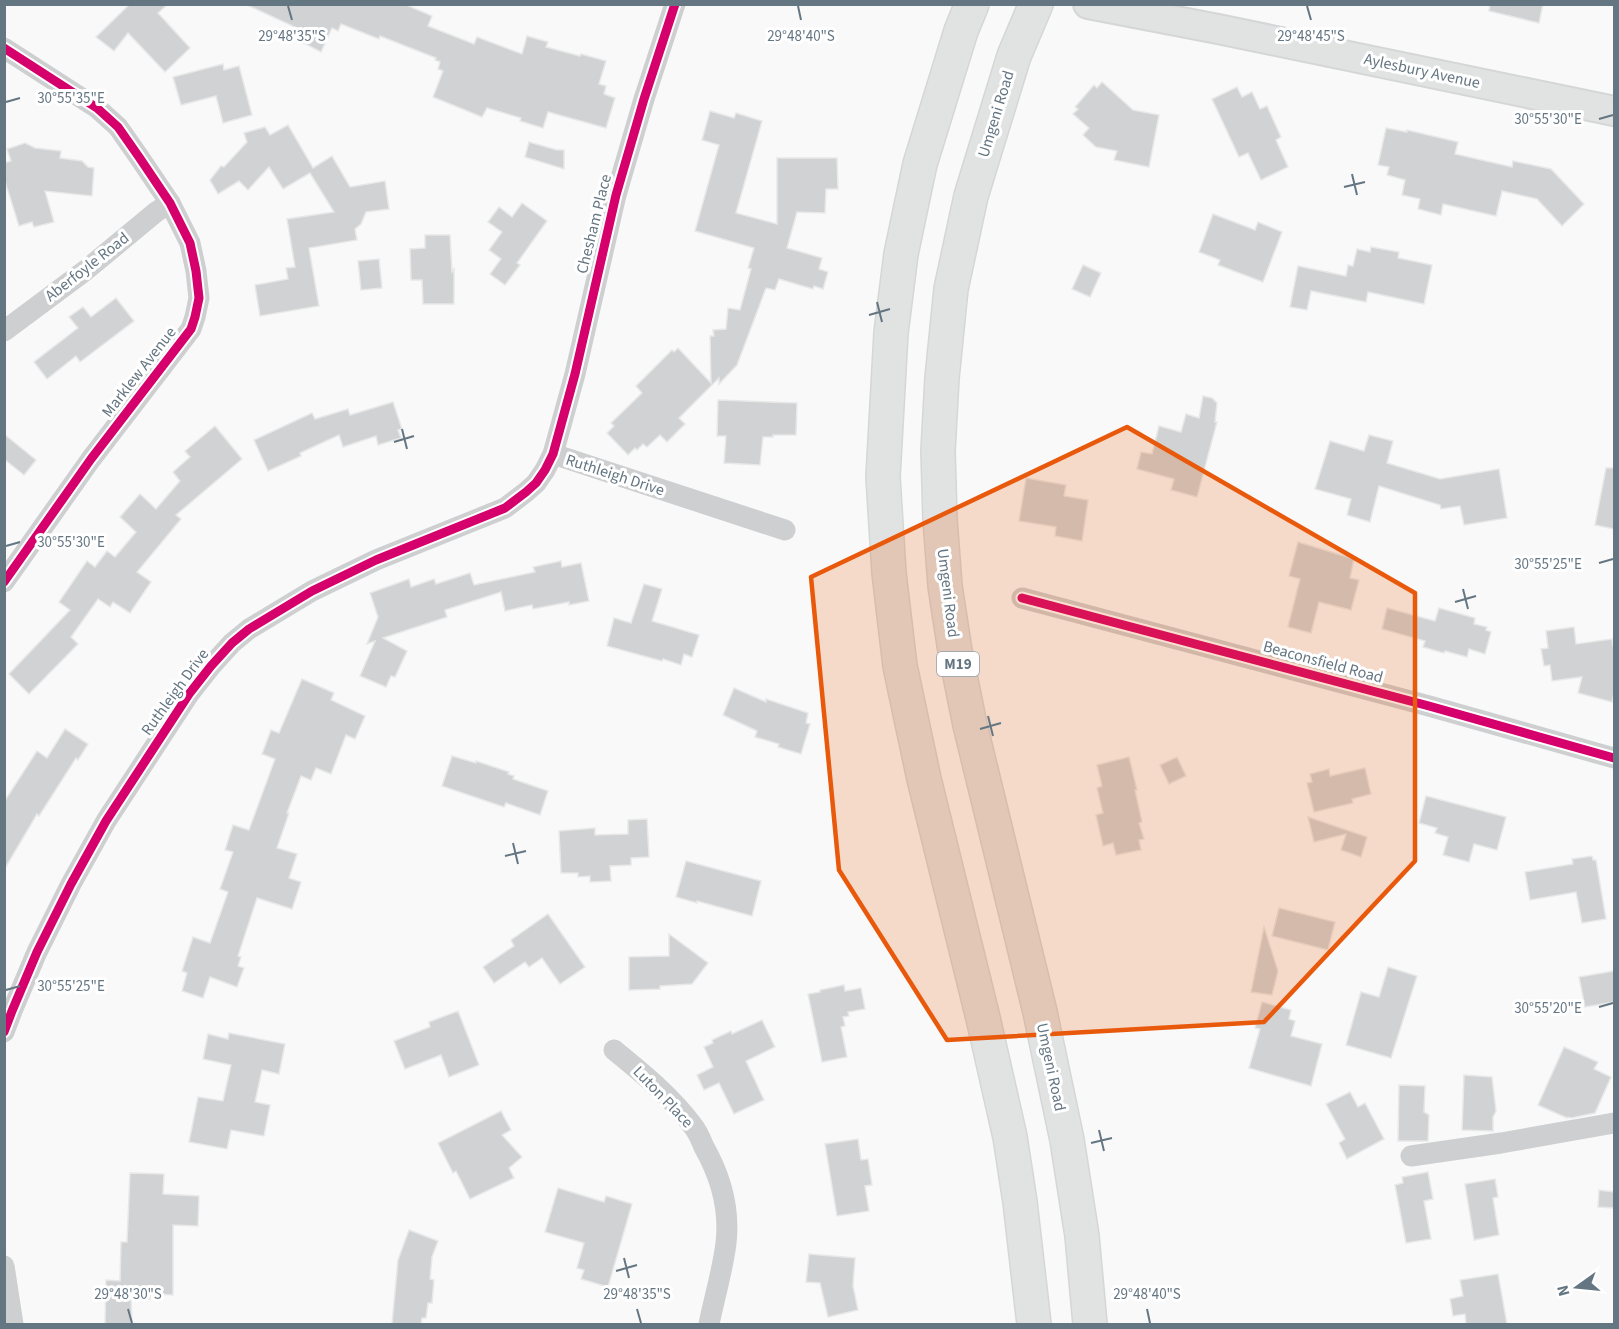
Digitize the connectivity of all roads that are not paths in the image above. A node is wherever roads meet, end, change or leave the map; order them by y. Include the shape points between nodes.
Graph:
1 (675, 4) edge
2 (972, 4) edge
3 (1036, 4) edge
4 (1088, 4) edge
5 (4, 48) edge
6 (1614, 111) edge
7 (170, 203) junction
8 (4, 331) edge
9 (553, 454) junction
10 (785, 530) dead end
11 (4, 582) edge
12 (1022, 598) dead end
13 (1614, 758) edge
14 (4, 1032) edge
15 (614, 1050) dead end
16 (1614, 1123) edge
17 (1411, 1156) dead end
18 (4, 1266) edge
19 (13, 1324) edge
20 (709, 1324) edge
21 (1034, 1324) edge
22 (1090, 1324) edge

1 - 9 street, Chesham Place via 616,195
2 - 21 highway via 920,164 901,254 891,333 883,477 900,666 1010,1137
3 - 22 highway, Umgeni Road / M19 via 1014,56 974,185 951,289 938,451 940,519 945,586 970,725 1040,1012 1066,1140 1082,1236
4 - 6 street, Aylesbury Avenue
5 - 7 street, Marklew Avenue via 97,108 118,127
7 - 8 street, Aberfoyle Road
7 - 11 street, Marklew Avenue via 190,243 196,271 199,298 191,329 91,459
9 - 10 street, Ruthleigh Drive
9 - 14 street, Ruthleigh Drive via 536,483 506,508 376,560 312,591 249,628 218,658 189,694 106,821 37,952
12 - 13 street, Beaconsfield Road
15 - 20 street, Luton Place via 656,1085 693,1126 723,1188 726,1244
16 - 17 street
18 - 19 street

